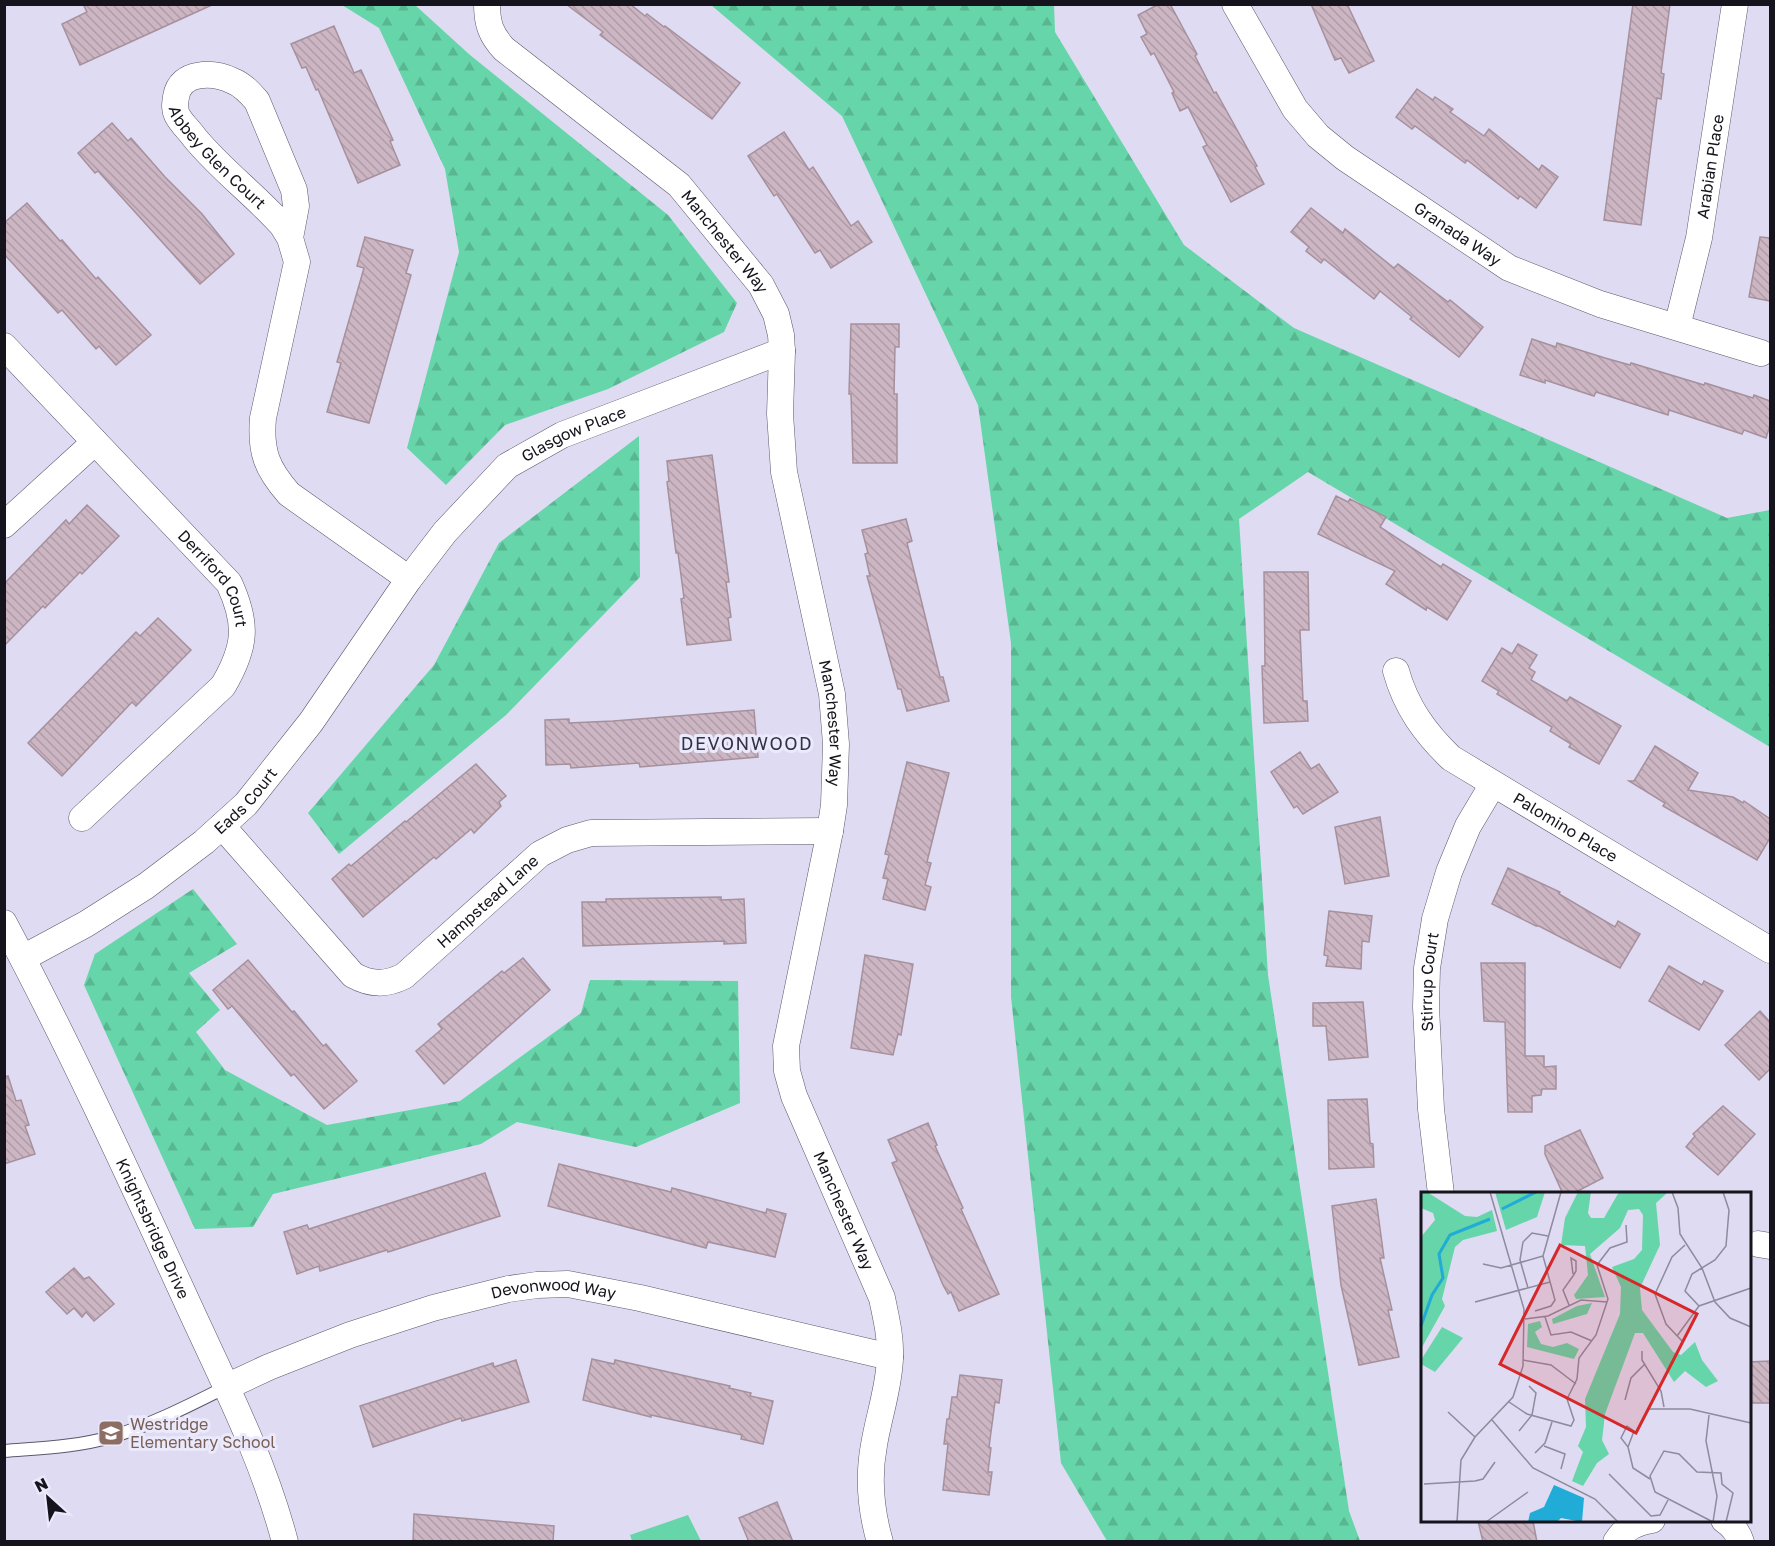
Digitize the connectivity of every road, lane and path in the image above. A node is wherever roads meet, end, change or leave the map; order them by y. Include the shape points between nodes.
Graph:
1 (487, 4) edge
2 (1235, 4) edge
3 (1735, 4) edge
4 (290, 238) junction
5 (1677, 327) junction
6 (4, 346) edge
7 (782, 351) junction
8 (1761, 352) dead end
9 (95, 442) junction
10 (4, 525) edge
11 (409, 579) junction
12 (1396, 671) dead end
13 (1493, 784) junction
14 (82, 818) dead end
15 (222, 826) junction
16 (830, 831) junction
17 (4, 923) edge
18 (1770, 950) edge
19 (23, 958) junction
20 (1441, 1192) edge
21 (890, 1357) junction
22 (226, 1387) junction
23 (4, 1451) edge
24 (1637, 1522) edge
25 (1725, 1522) edge
26 (285, 1542) edge
27 (880, 1542) edge
28 (1616, 1542) edge
29 (1741, 1542) edge

1 - 7 street, Manchester Way via 487,21 493,37 504,49 680,184 761,285 776,314
2 - 5 street, Granada Way via 1295,109 1344,158 1509,268 1600,304
3 - 5 street, Arabian Place via 1699,238
4 - 4 street, Abbey Glen Court via 270,212 211,158 178,117 174,107 184,81 207,75 231,80 257,101 294,190 296,206
4 - 11 street, Abbey Glen Court via 297,262 263,418 265,458 274,478 289,494
5 - 8 street, Granada Way
6 - 9 street, Derriford Court
7 - 11 street, Glasgow Place via 536,448 507,466 445,532
7 - 16 street, Manchester Way via 780,414 784,472 832,694 836,744
9 - 10 street
9 - 14 street, Derriford Court via 229,583 242,627 241,649 223,687
11 - 15 street, Eads Court via 311,722 246,804
12 - 13 street, Palomino Place via 1411,711 1429,737 1451,758
13 - 18 street, Palomino Place
13 - 20 street, Stirrup Court via 1468,826 1449,872 1435,919 1427,968 1431,1109
15 - 16 street, Hampstead Lane via 353,975 377,984 404,976 540,854 567,840 591,833
15 - 19 street, Eads Court via 146,886
16 - 21 street, Manchester Way via 786,1046 787,1071 794,1096 882,1298
17 - 19 street, Knightsbridge Drive
19 - 22 street, Knightsbridge Drive via 121,1158
21 - 22 street, Devonwood Way via 640,1298 567,1284 537,1285 433,1308 360,1331
21 - 27 street, Manchester Way via 871,1483
22 - 23 lane via 164,1418 109,1438 62,1447
22 - 26 street, Knightsbridge Drive via 255,1452
24 - 28 street via 1625,1529
25 - 29 street

